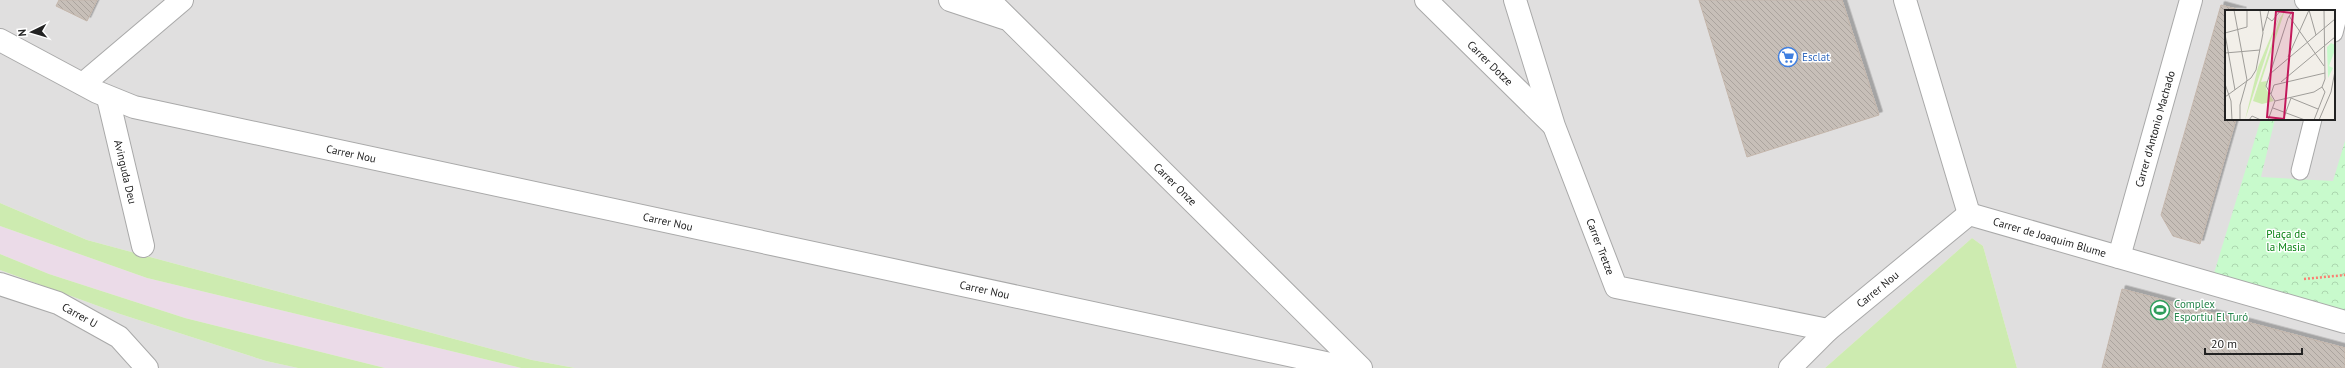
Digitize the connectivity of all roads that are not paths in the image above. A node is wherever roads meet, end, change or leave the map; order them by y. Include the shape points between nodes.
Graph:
1 (182, 0) edge
2 (950, 0) edge
3 (989, 0) edge
4 (1426, 0) edge
5 (1516, 0) edge
6 (1905, 0) edge
7 (2191, 0) edge
8 (2306, 0) edge
9 (2342, 10) edge
10 (1009, 20) junction
11 (2335, 30) edge
12 (0, 40) edge
13 (84, 84) junction
14 (108, 98) junction
15 (2313, 120) edge
16 (1554, 126) junction
17 (2300, 171) dead end
18 (1970, 214) junction
19 (143, 246) dead end
20 (2119, 257) junction
21 (0, 284) edge
22 (2345, 322) edge
23 (1828, 330) junction
24 (147, 368) edge
25 (1349, 368) edge
26 (1361, 368) edge
27 (1790, 368) edge

1 - 13 street
2 - 10 street
3 - 10 street, Carrer Onze
4 - 16 street, Carrer Dotze
5 - 16 street, Carrer Tretze
6 - 18 street
7 - 20 street, Carrer d'Antonio Machado
8 - 9 street
9 - 11 lane
10 - 26 street, Carrer Onze
12 - 13 street, Carrer Nou
13 - 14 street, Carrer Nou
14 - 19 street, Avinguda Deu
14 - 25 street, Carrer Nou via 134,107
15 - 17 lane
16 - 23 street, Carrer Tretze via 1616,287
18 - 20 street, Carrer de Joaquim Blume
18 - 23 street, Carrer Nou
20 - 22 street, Carrer de Joaquim Blume
21 - 24 street, Carrer U via 58,303 119,337
23 - 27 street, Carrer Nou

